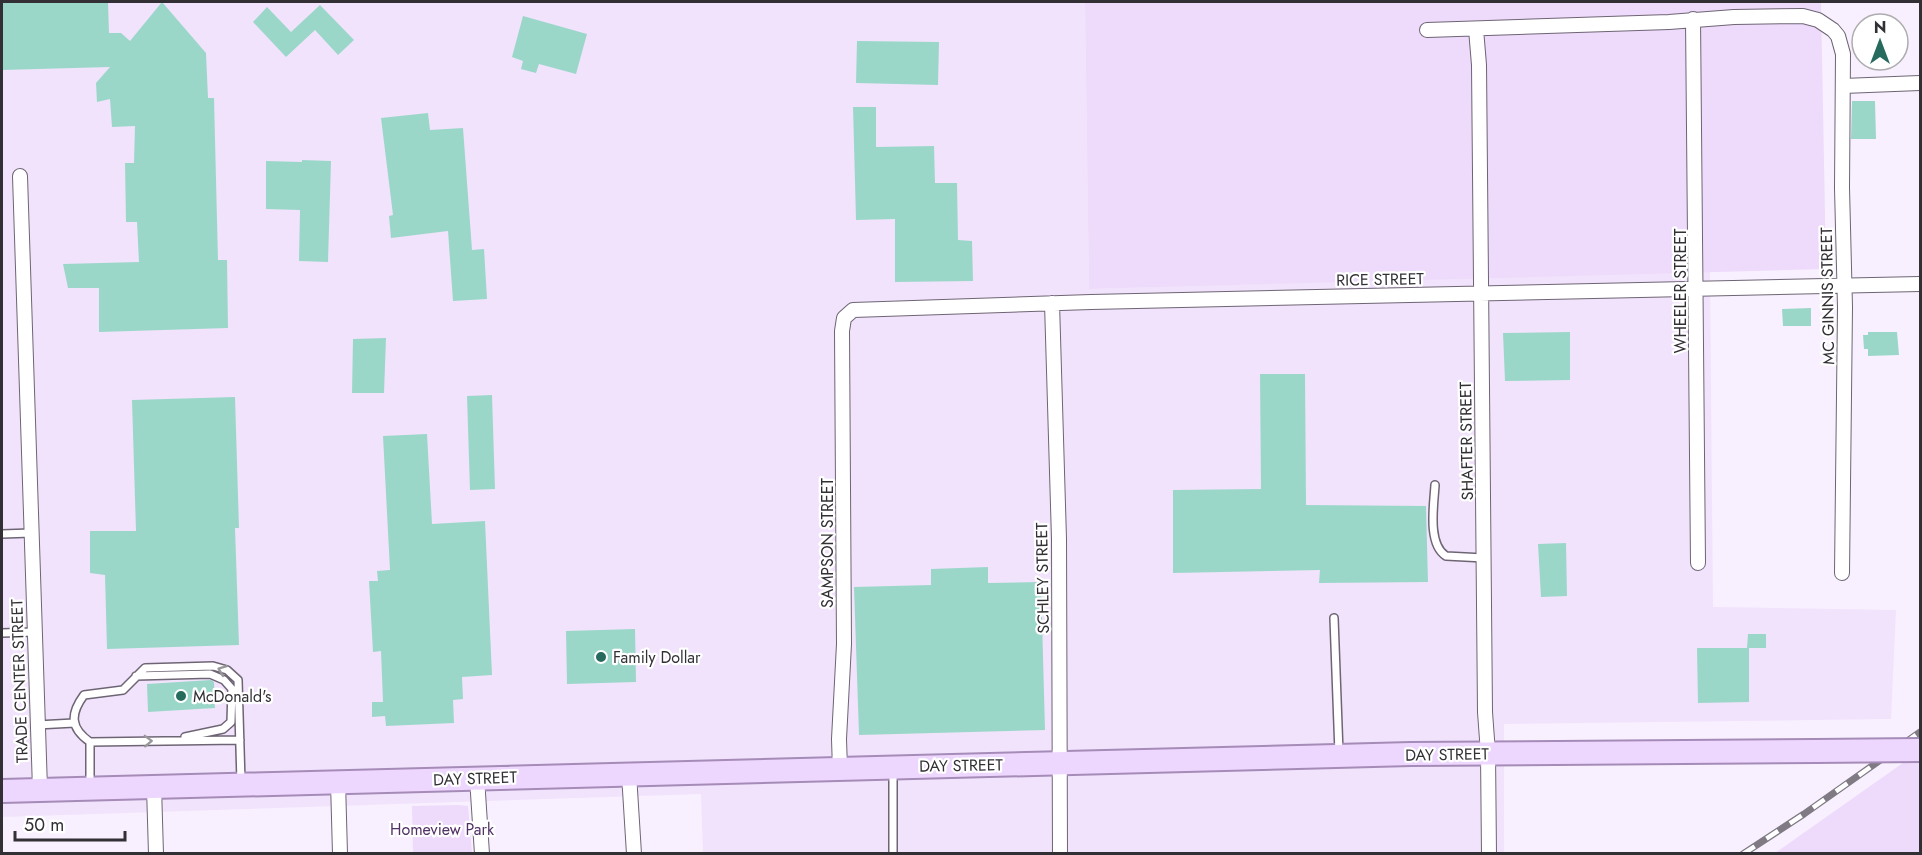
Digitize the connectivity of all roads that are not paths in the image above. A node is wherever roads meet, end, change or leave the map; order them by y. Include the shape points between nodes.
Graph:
1 (1692, 19) junction
2 (1476, 29) junction
3 (1427, 30) dead end
4 (1920, 83) edge
5 (1843, 86) junction
6 (20, 176) dead end
7 (1920, 284) edge
8 (1844, 286) junction
9 (1697, 289) junction
10 (1481, 293) junction
11 (1052, 303) junction
12 (844, 318) joint
13 (1435, 484) dead end
14 (31, 533) junction
15 (2, 534) edge
16 (1484, 558) junction
17 (1698, 563) dead end
18 (1842, 573) dead end
19 (1334, 618) dead end
20 (34, 632) junction
21 (2, 633) edge
22 (136, 676) junction
23 (74, 723) junction
24 (36, 725) junction
25 (174, 740) junction
26 (240, 740) junction
27 (90, 742) junction
28 (1920, 750) edge
29 (1488, 753) junction
30 (1339, 756) junction
31 (1060, 763) junction
32 (893, 767) junction
33 (840, 769) junction
34 (629, 774) junction
35 (477, 778) junction
36 (338, 782) junction
37 (241, 784) junction
38 (154, 787) junction
39 (90, 788) junction
40 (40, 789) junction
41 (2, 791) edge
42 (156, 854) edge
43 (340, 854) edge
44 (482, 854) edge
45 (634, 854) edge
46 (893, 854) edge
47 (1060, 854) edge
48 (1489, 854) edge

1 - 2 street
1 - 5 street, MC GINNIS STREET via 1772,15 1818,20 1838,36 1842,46
1 - 9 street, WHEELER STREET
2 - 3 street
2 - 10 street, SHAFTER STREET
4 - 5 street
5 - 8 street, MC GINNIS STREET
6 - 14 street, TRADE CENTER STREET
7 - 8 street, RICE STREET
8 - 9 street, RICE STREET
8 - 18 street, MC GINNIS STREET
9 - 10 street, RICE STREET
9 - 17 street, WHEELER STREET
10 - 11 street, RICE STREET
10 - 16 street, SHAFTER STREET
11 - 12 street, RICE STREET via 866,308 854,310
11 - 31 street, SCHLEY STREET
12 - 33 street, SAMPSON STREET
13 - 16 lane via 1433,534 1442,554
14 - 15 lane
14 - 20 street, TRADE CENTER STREET
16 - 29 street, SHAFTER STREET
19 - 30 lane
20 - 21 lane
20 - 24 street, TRADE CENTER STREET
22 - 23 lane via 123,690 84,694 75,706
22 - 25 lane via 210,674 232,689 231,722 223,729
26 -> 22 lane via 238,680 227,670 213,666 145,668
23 - 24 lane
23 - 27 lane via 80,735
24 - 40 street, TRADE CENTER STREET
25 - 26 lane
27 -> 25 lane
26 - 37 lane
27 - 39 lane
28 - 29 main road, DAY STREET, bridge
29 - 30 main road, DAY STREET
29 - 48 street, SHAFTER STREET
30 - 31 main road, DAY STREET
31 - 32 main road, DAY STREET
31 - 47 street, SCHLEY STREET
32 - 33 main road, DAY STREET
32 - 46 lane
33 - 34 main road, DAY STREET
34 - 35 main road, DAY STREET
34 - 45 street
35 - 36 main road, DAY STREET
35 - 44 street
36 - 37 main road, DAY STREET
36 - 43 street
37 - 38 main road, DAY STREET
38 - 39 main road, DAY STREET
38 - 42 street
39 - 40 main road, DAY STREET
40 - 41 main road, DAY STREET

